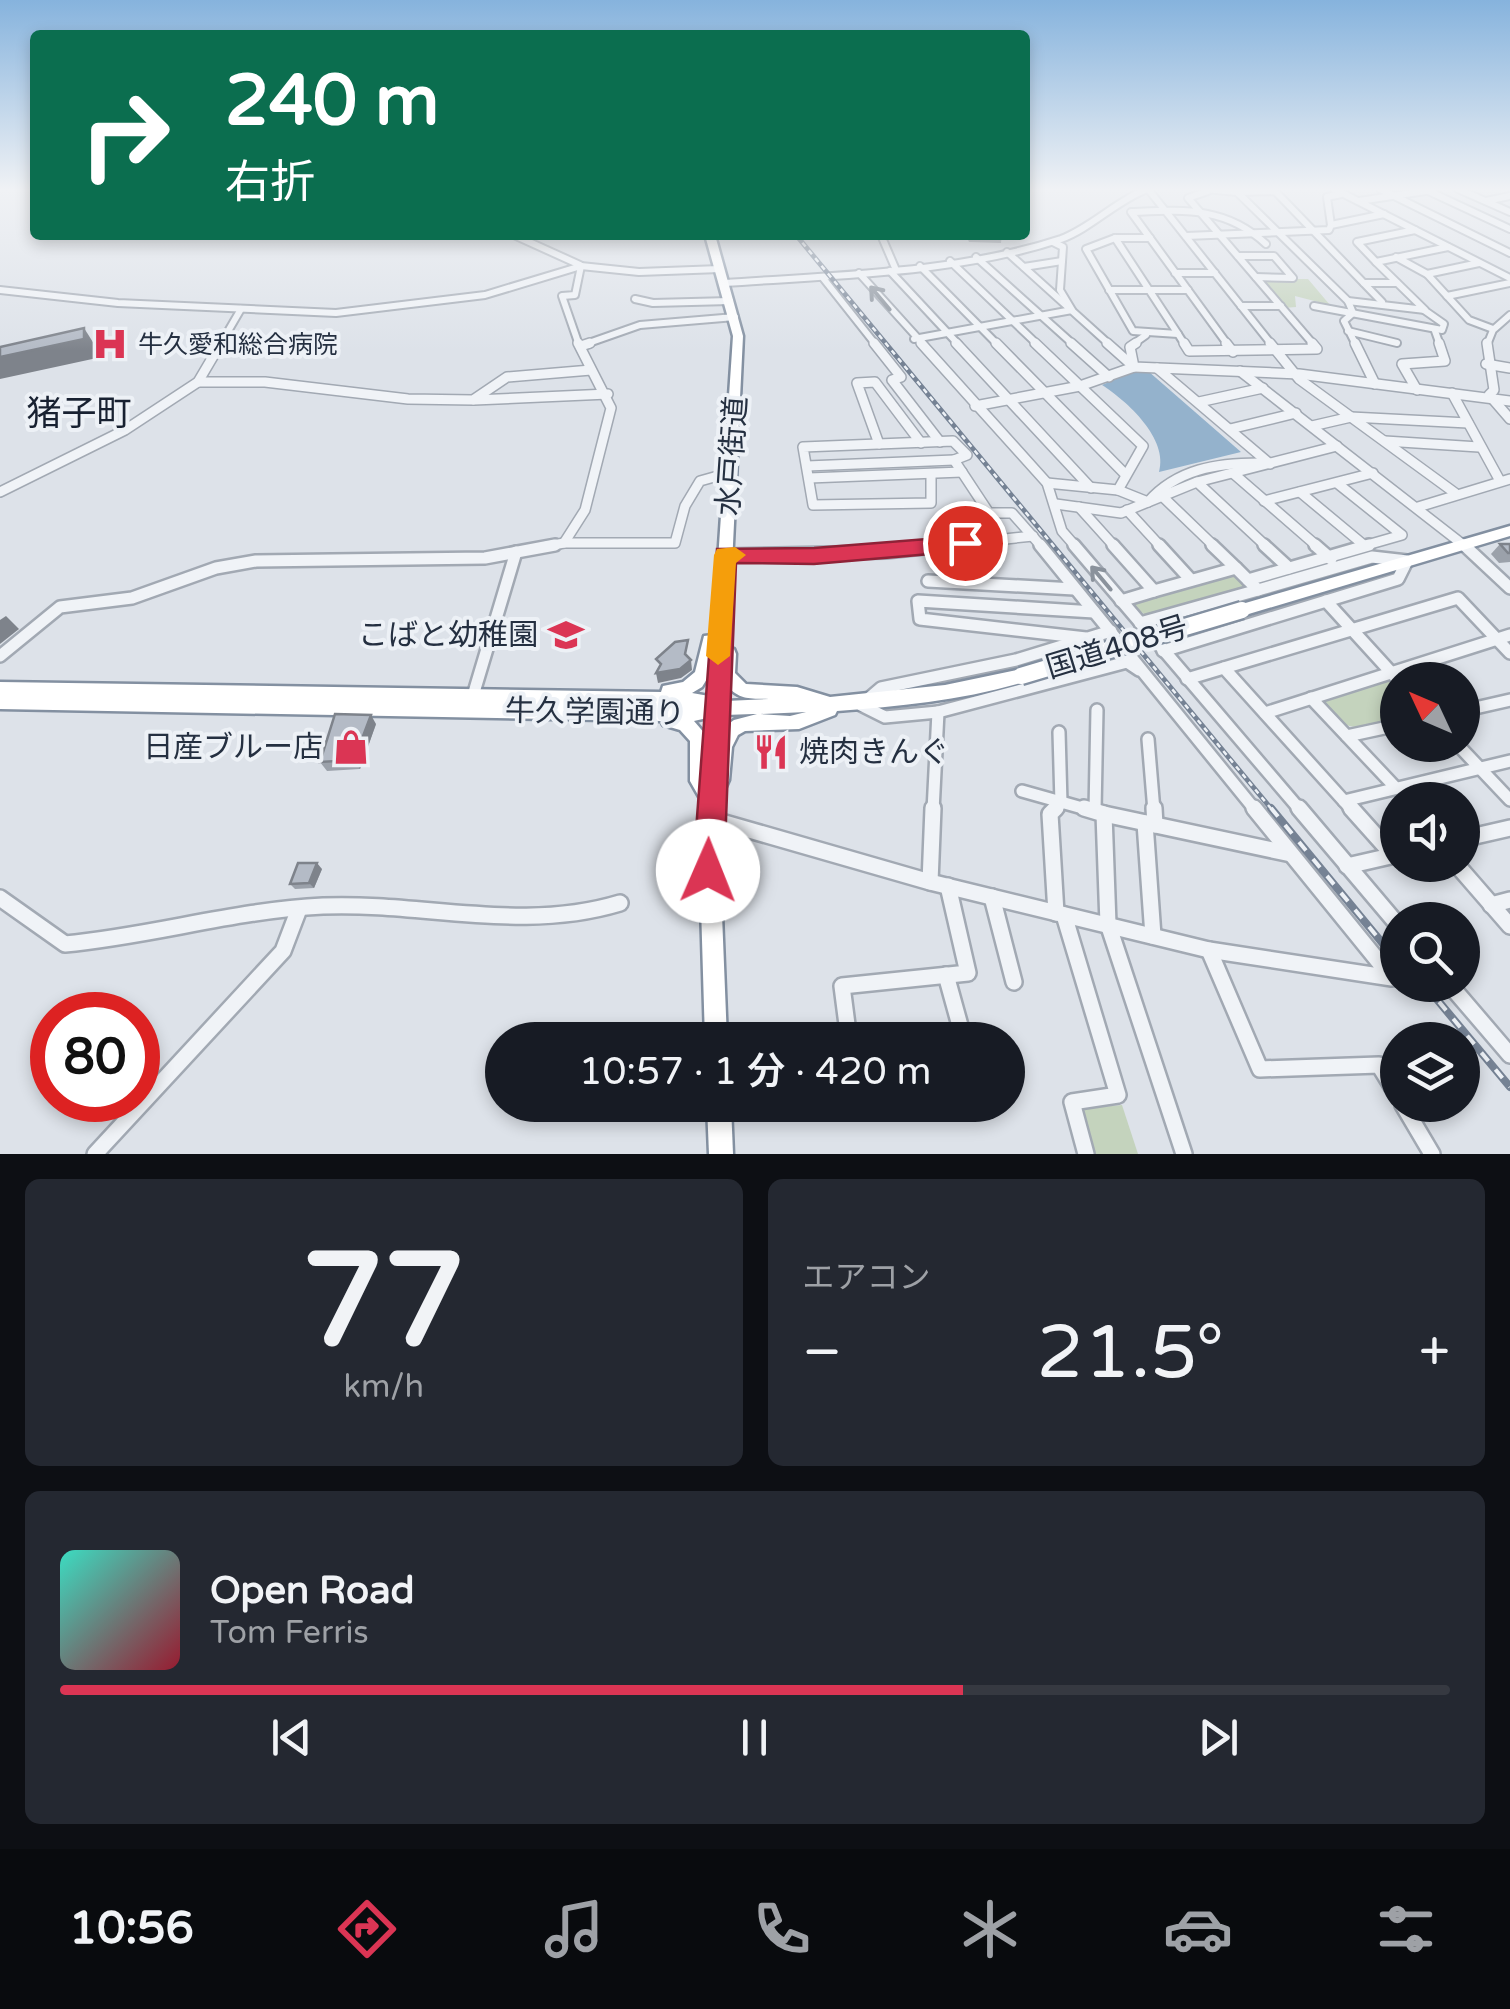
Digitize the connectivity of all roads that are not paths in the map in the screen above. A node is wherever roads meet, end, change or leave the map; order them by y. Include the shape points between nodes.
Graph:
1 (531, 243) edge
2 (712, 243) edge
3 (884, 243) edge
4 (1049, 243) edge
5 (1055, 243) edge
6 (1103, 243) edge
7 (1119, 243) edge
8 (1154, 243) edge
9 (1191, 243) edge
10 (1226, 243) edge
11 (1292, 243) edge
12 (1324, 243) edge
13 (1358, 243) edge
14 (1438, 243) edge
15 (1448, 248) junction
16 (1007, 252) junction
17 (1238, 256) junction
18 (976, 257) junction
19 (1396, 257) junction
20 (950, 261) junction
21 (1062, 261) junction
22 (1376, 262) junction
23 (1479, 262) junction
24 (581, 266) junction
25 (920, 266) junction
26 (1024, 267) junction
27 (893, 271) junction
28 (1176, 273) junction
29 (1215, 273) junction
30 (859, 274) junction
31 (1427, 274) junction
32 (722, 276) junction
33 (824, 278) junction
34 (1256, 278) junction
35 (1510, 280) edge
36 (1364, 283) junction
37 (1397, 283) junction
38 (0, 290) edge
39 (1109, 290) junction
40 (1148, 290) junction
41 (1188, 290) junction
42 (1447, 296) junction
43 (635, 298) dead end
44 (730, 301) junction
45 (1348, 301) junction
46 (1382, 302) junction
47 (1241, 306) junction
48 (1281, 306) junction
49 (1314, 306) dead end
50 (241, 308) junction
51 (1072, 310) junction
52 (1424, 310) junction
53 (1510, 315) edge
54 (1043, 316) junction
55 (1352, 316) junction
56 (735, 317) junction
57 (1012, 321) junction
58 (980, 327) junction
59 (1493, 329) junction
60 (1348, 331) junction
61 (1435, 331) junction
62 (948, 333) junction
63 (1178, 334) junction
64 (1146, 335) junction
65 (914, 339) junction
66 (1397, 343) dead end
67 (581, 346) junction
68 (1277, 351) junction
69 (1233, 352) junction
70 (1486, 364) junction
71 (1134, 366) junction
72 (1157, 368) junction
73 (1510, 368) edge
74 (590, 370) junction
75 (1240, 370) junction
76 (1299, 374) junction
77 (1109, 377) junction
78 (198, 382) junction
79 (1375, 384) junction
80 (1080, 386) junction
81 (1263, 388) junction
82 (1417, 390) junction
83 (1452, 393) junction
84 (608, 394) junction
85 (1048, 394) junction
86 (1490, 395) junction
87 (473, 400) junction
88 (1510, 401) edge
89 (1012, 402) junction
90 (1199, 402) junction
91 (976, 406) junction
92 (1296, 413) junction
93 (1350, 417) junction
94 (1510, 419) edge
95 (1468, 423) junction
96 (1312, 426) junction
97 (1230, 429) junction
98 (1384, 440) junction
99 (940, 442) junction
100 (921, 443) junction
101 (879, 444) junction
102 (1337, 446) junction
103 (1480, 447) junction
104 (954, 460) junction
105 (1270, 464) junction
106 (806, 466) junction
107 (732, 472) junction
108 (962, 472) junction
109 (931, 474) junction
110 (1125, 474) junction
111 (1234, 474) junction
112 (1373, 474) junction
113 (808, 478) junction
114 (1505, 480) edge
115 (1197, 482) junction
116 (1337, 482) junction
117 (1047, 483) junction
118 (1091, 488) junction
119 (1118, 490) junction
120 (0, 492) edge
121 (1300, 492) junction
122 (1455, 493) junction
123 (1162, 496) junction
124 (1264, 501) junction
125 (1148, 502) junction
126 (1056, 504) junction
127 (1079, 507) junction
128 (1418, 507) junction
129 (1127, 510) junction
130 (990, 513) junction
131 (1510, 531) edge
132 (1032, 536) junction
133 (564, 543) junction
134 (965, 543) junction
135 (1465, 544) junction
136 (1365, 546) junction
137 (516, 552) junction
138 (725, 555) junction
139 (1329, 557) junction
140 (1407, 561) junction
141 (1338, 566) junction
142 (1236, 568) junction
143 (1289, 568) junction
144 (1191, 580) junction
145 (1248, 580) junction
146 (928, 581) dead end
147 (1074, 588) junction
148 (1510, 588) edge
149 (1258, 590) junction
150 (1154, 591) junction
151 (1326, 600) junction
152 (1122, 601) junction
153 (722, 609) junction
154 (1094, 612) junction
155 (1140, 623) junction
156 (1351, 628) junction
157 (1110, 631) junction
158 (720, 632) junction
159 (1510, 636) edge
160 (1495, 637) junction
161 (1087, 638) junction
162 (1163, 651) junction
163 (1510, 652) edge
164 (0, 656) edge
165 (1381, 662) edge
166 (1430, 662) edge
167 (1224, 668) junction
168 (1148, 676) junction
169 (1187, 679) junction
170 (1380, 680) edge
171 (0, 688) edge
172 (1311, 698) junction
173 (1510, 700) edge
174 (0, 702) edge
175 (470, 704) junction
176 (598, 705) junction
177 (860, 705) junction
178 (837, 707) junction
179 (1480, 707) edge
180 (714, 708) junction
181 (1097, 710) dead end
182 (938, 712) junction
183 (1265, 713) junction
184 (1380, 729) edge
185 (1059, 732) dead end
186 (1347, 736) junction
187 (1148, 738) dead end
188 (1510, 761) edge
189 (1474, 762) edge
190 (1479, 767) junction
191 (1391, 782) edge
192 (1417, 782) edge
193 (1022, 791) dead end
194 (1380, 791) edge
195 (1510, 800) edge
196 (1344, 801) junction
197 (1061, 803) junction
198 (710, 809) junction
199 (1100, 813) junction
200 (1150, 824) junction
201 (1510, 828) edge
202 (1480, 835) edge
203 (1380, 839) edge
204 (1292, 854) junction
205 (1380, 858) edge
206 (1347, 866) junction
207 (930, 882) junction
208 (1472, 882) edge
209 (948, 886) junction
210 (992, 897) junction
211 (0, 898) edge
212 (1510, 900) edge
213 (620, 903) dead end
214 (1380, 904) edge
215 (1492, 904) junction
216 (300, 910) junction
217 (1060, 914) junction
218 (1108, 924) junction
219 (1510, 926) edge
220 (1153, 936) junction
221 (1208, 950) junction
222 (946, 975) junction
223 (1014, 982) dead end
224 (1465, 1002) edge
225 (716, 1022) edge
226 (847, 1022) edge
227 (959, 1022) edge
228 (1510, 1055) edge
229 (1380, 1067) edge
230 (720, 1122) edge
231 (1413, 1122) edge
232 (95, 1154) edge
233 (721, 1154) edge
234 (1086, 1154) edge
235 (1184, 1154) edge
236 (1432, 1154) edge

1 - 24 street
2 - 32 highway, 水戸街道
3 - 27 street
4 - 16 street
5 - 21 street via 1062,247
6 - 39 street via 1086,249
7 - 40 street
8 - 28 street
9 - 29 street
10 - 17 street
11 - 45 street
12 - 36 street
13 - 22 street
14 - 15 street
15 - 19 street
15 - 23 street
16 - 18 street
16 - 26 street
17 - 34 street
17 - 34 street via 1274,256 1294,278
18 - 20 street
18 - 54 street
19 - 22 street
19 - 31 street
20 - 25 street
20 - 57 street
21 - 26 street
21 - 51 street via 1060,290
22 - 37 street
23 - 31 street
23 - 35 street
24 - 32 street
24 - 50 street via 524,286 428,303 336,313
24 - 67 street via 575,295 562,296
25 - 27 street
25 - 58 street
26 - 51 street
27 - 30 street
27 - 62 street
28 - 29 street
28 - 41 street
29 - 47 street
30 - 33 street
65 -> 30 street
31 - 42 street
32 - 33 street
32 - 44 highway, 水戸街道
33 - 99 street via 901,376 892,380
34 - 48 street
35 - 42 street
36 - 37 street
36 - 46 street
37 - 52 street
38 - 50 street
39 - 40 street
39 - 64 street via 1133,331
40 - 41 street
40 - 63 street
41 - 69 street
42 - 59 street via 1469,320
43 - 44 street
44 - 56 highway, 水戸街道
45 - 46 street
45 - 55 street
46 - 52 street via 1390,309
47 - 48 street
47 - 68 street
48 - 68 street via 1317,349
49 - 55 street
50 - 78 street
51 - 54 street
51 - 71 street
52 - 61 street via 1444,324
53 - 59 street
54 - 57 street
54 - 77 street
55 - 60 street via 1344,321
55 - 61 street
56 - 67 street via 640,326
56 - 107 highway, 水戸街道
57 - 58 street
57 - 80 street
58 - 62 street
58 - 85 street
59 - 70 street
60 - 66 street
60 - 79 street
61 - 82 street via 1445,361 1402,364
62 - 65 street
62 - 89 street
63 - 64 street
63 - 69 street via 1189,351
64 - 71 street via 1130,346
65 - 91 street
67 - 74 street
68 - 69 street
68 - 76 street
70 - 73 street
70 - 86 street
71 - 72 street
71 - 77 street
72 - 75 street
72 - 90 street
74 - 84 street
74 - 87 street via 507,376
75 - 76 street
75 - 81 street
76 - 79 street
76 - 93 street
77 - 80 street
78 - 87 street
78 - 120 street via 124,430
79 - 82 street
80 - 85 street
80 - 110 street via 1143,446
81 - 90 street
81 - 92 street
82 - 83 street
83 - 86 street
83 - 95 street
84 - 87 street
84 - 133 street via 611,410 596,485
85 - 89 street
85 - 110 street
86 - 88 street
86 - 94 street
89 - 91 street
89 - 118 street
90 - 97 street
91 - 117 street
92 - 96 street
92 - 97 street
93 - 95 street
93 - 96 street
93 - 98 street
95 - 103 street
96 - 102 street
97 - 105 street
98 - 103 street
98 - 122 street
99 - 100 street
99 - 104 street via 952,441 967,455
100 - 101 street
100 - 101 street via 875,382 857,383
101 - 106 street via 803,446
102 - 105 street
102 - 112 street
103 - 114 street
104 - 106 street
104 - 108 street
105 - 111 street
105 - 125 street via 1202,468 1159,486
106 - 113 street
107 - 133 street via 700,481 675,543
107 - 138 highway, 水戸街道
108 - 109 street
108 - 130 street
109 - 113 street
109 - 113 street via 931,503 814,505
110 - 119 street
111 - 115 street
111 - 124 street
112 - 116 street
112 - 128 street
114 - 122 street
115 - 123 street
115 - 143 street
116 - 121 street
116 - 136 street via 1402,536
117 - 118 street
117 - 126 street
118 - 119 street
119 - 125 street
121 - 124 street
121 - 136 street
122 - 128 street
123 - 125 street
123 - 142 street
124 - 139 street
125 - 129 street
126 - 127 street
152 -> 126 street via 1062,531
127 - 129 street
127 - 150 street
128 - 135 street
129 - 144 street
130 - 132 street via 1012,513
130 - 134 street via 954,518
131 - 135 highway, 国道408号
132 - 134 street
132 - 147 street
133 - 137 street
134 - 138 street via 814,556
135 - 140 highway, 国道408号
135 - 148 street
136 - 139 street
137 - 164 street via 216,568 132,598 60,606
137 - 175 street
138 - 153 highway, 水戸街道
139 - 141 street
139 - 143 street
140 - 141 street via 1372,557
140 - 151 street via 1398,579
140 - 177 highway, 国道408号, bridge via 1022,676
141 - 149 street
142 - 144 street
142 - 145 street
143 - 145 street
144 - 150 street
145 - 149 street
146 - 147 street
147 - 154 street
149 - 155 street
150 - 152 street
151 - 156 street
151 - 162 street
152 - 155 street
153 - 158 highway, 水戸街道
153 - 176 highway via 714,615 706,670 696,684 622,691
154 - 157 street
154 - 161 street via 918,600 920,619
155 - 162 street
156 - 160 street via 1458,598
156 - 165 street
156 - 167 street
157 - 161 street
157 - 168 street
158 - 178 highway via 729,652 727,675 742,691 796,694
158 - 180 highway, 水戸街道
159 - 160 street
160 - 163 street
160 - 166 street
161 - 177 street via 954,676 882,688
162 - 169 street
167 - 169 street
167 - 183 street
168 - 182 street via 1127,662
168 - 204 street
169 - 206 street
170 - 172 street
171 - 175 highway, 牛久学園通り
172 - 183 street
172 - 186 street
173 - 179 street
174 - 175 highway, 牛久学園通り
175 - 176 highway, 牛久学園通り
176 - 180 highway, 牛久学園通り via 698,714
176 - 198 highway via 685,724 699,738 699,780
177 - 178 highway, 国道408号
177 - 182 street via 885,717
178 - 180 highway, 国道408号
178 - 198 highway via 798,722 742,724 726,740 723,780
180 - 198 highway, 水戸街道
181 - 199 street
182 - 207 street
183 - 196 street
184 - 186 street
185 - 197 street
186 - 191 street
187 - 200 street
188 - 190 street
189 - 190 street
190 - 192 street
190 - 195 street
193 - 197 street
194 - 196 street
196 - 203 street
197 - 199 street
197 - 217 street via 1050,814
198 - 207 street
198 - 225 highway, 水戸街道
199 - 200 street
199 - 218 street
200 - 204 street
200 - 220 street
201 - 202 street
204 - 221 street via 1392,978
205 - 206 street
206 - 214 street
207 - 209 street
208 - 215 street
209 - 210 street
209 - 222 street via 968,973
210 - 217 street
210 - 223 street
211 - 216 street via 65,944
212 - 215 street
213 - 216 street via 582,917 532,920 378,906
215 - 219 street
216 - 232 street via 283,951
217 - 218 street
217 - 234 street via 1118,1095 1072,1102
218 - 220 street
218 - 235 street
220 - 221 street
221 - 229 street via 1260,1069
222 - 226 street via 842,986
222 - 227 street
224 - 228 street
230 - 233 highway
231 - 236 street

